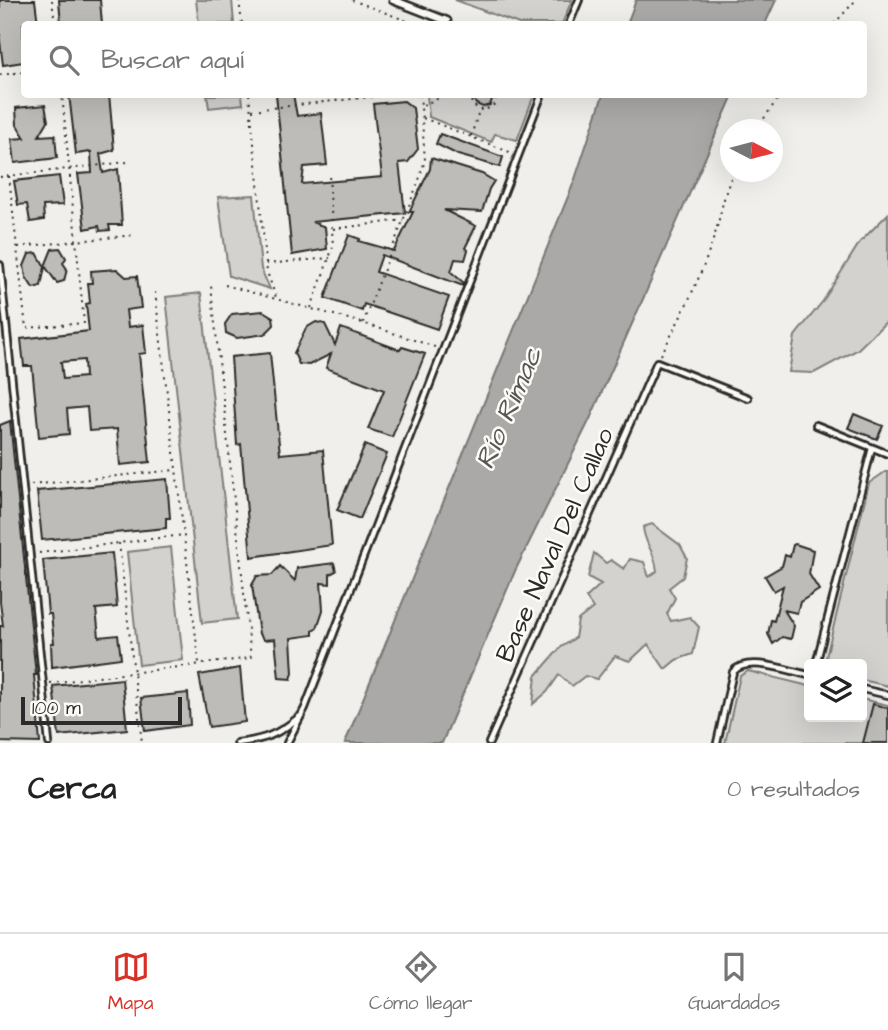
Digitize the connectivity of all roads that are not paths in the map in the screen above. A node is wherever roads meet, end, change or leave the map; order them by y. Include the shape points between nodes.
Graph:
1 (393, 0) edge
2 (579, 0) edge
3 (447, 21) dead end
4 (570, 21) edge
5 (540, 98) edge
6 (0, 265) edge
7 (748, 398) dead end
8 (816, 425) dead end
9 (872, 448) junction
10 (888, 454) edge
11 (817, 659) edge
12 (804, 675) edge
13 (867, 690) edge
14 (888, 695) edge
15 (302, 714) junction
16 (49, 743) edge
17 (237, 743) edge
18 (246, 743) edge
19 (288, 743) edge
20 (489, 743) edge
21 (717, 743) edge

1 - 3 street
2 - 4 lane
5 - 15 lane
6 - 16 lane
7 - 20 lane, Base Naval Del Callao via 657,362
8 - 9 lane
9 - 10 lane
9 - 11 lane
12 - 21 lane via 750,663 738,665
13 - 14 lane
15 - 18 lane via 262,741
15 - 19 lane
17 - 18 lane

